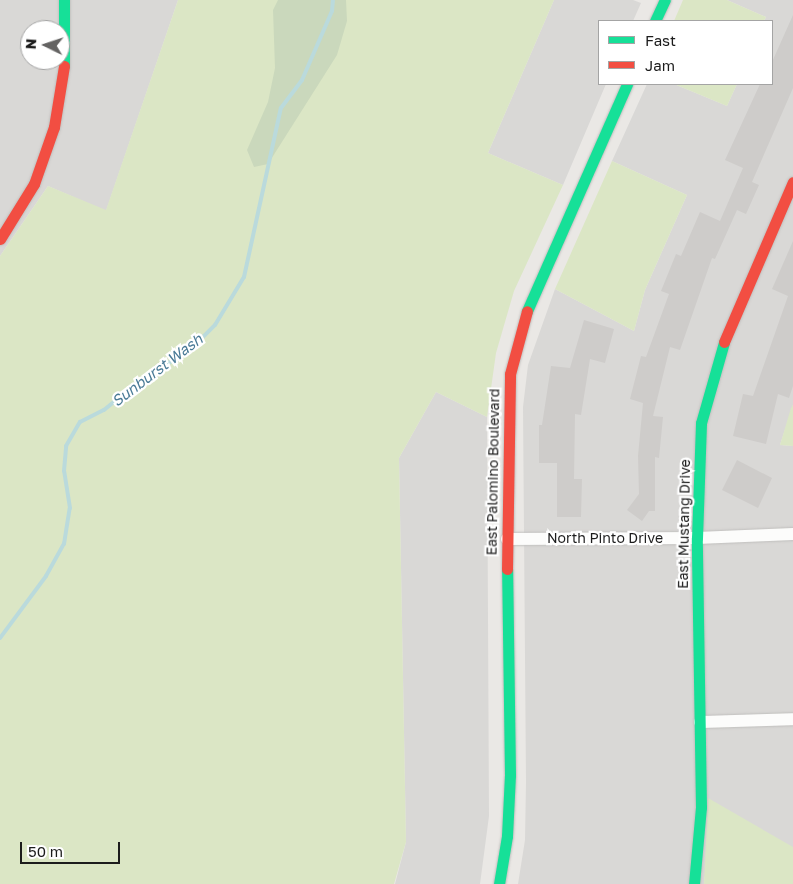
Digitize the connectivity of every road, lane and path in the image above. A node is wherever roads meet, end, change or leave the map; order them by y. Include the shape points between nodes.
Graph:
1 (64, 0) edge
2 (665, 0) edge
3 (655, 20) edge
4 (627, 85) edge
5 (793, 182) edge
6 (0, 238) edge
7 (793, 534) edge
8 (507, 538) junction
9 (697, 538) junction
10 (793, 719) edge
11 (700, 722) junction
12 (499, 884) edge
13 (694, 884) edge

1 - 6 street via 64,68 54,127 34,184
2 - 3 street
4 - 8 street, East Palomino Boulevard via 536,286 516,344 508,414
5 - 9 street, East Mustang Drive via 730,323 708,389 701,423
7 - 9 street, North Pinto Drive
8 - 9 street, North Pinto Drive
8 - 12 street, East Palomino Boulevard via 510,776 507,836
9 - 11 street, East Mustang Drive
10 - 11 street
11 - 13 street, East Mustang Drive via 701,807

